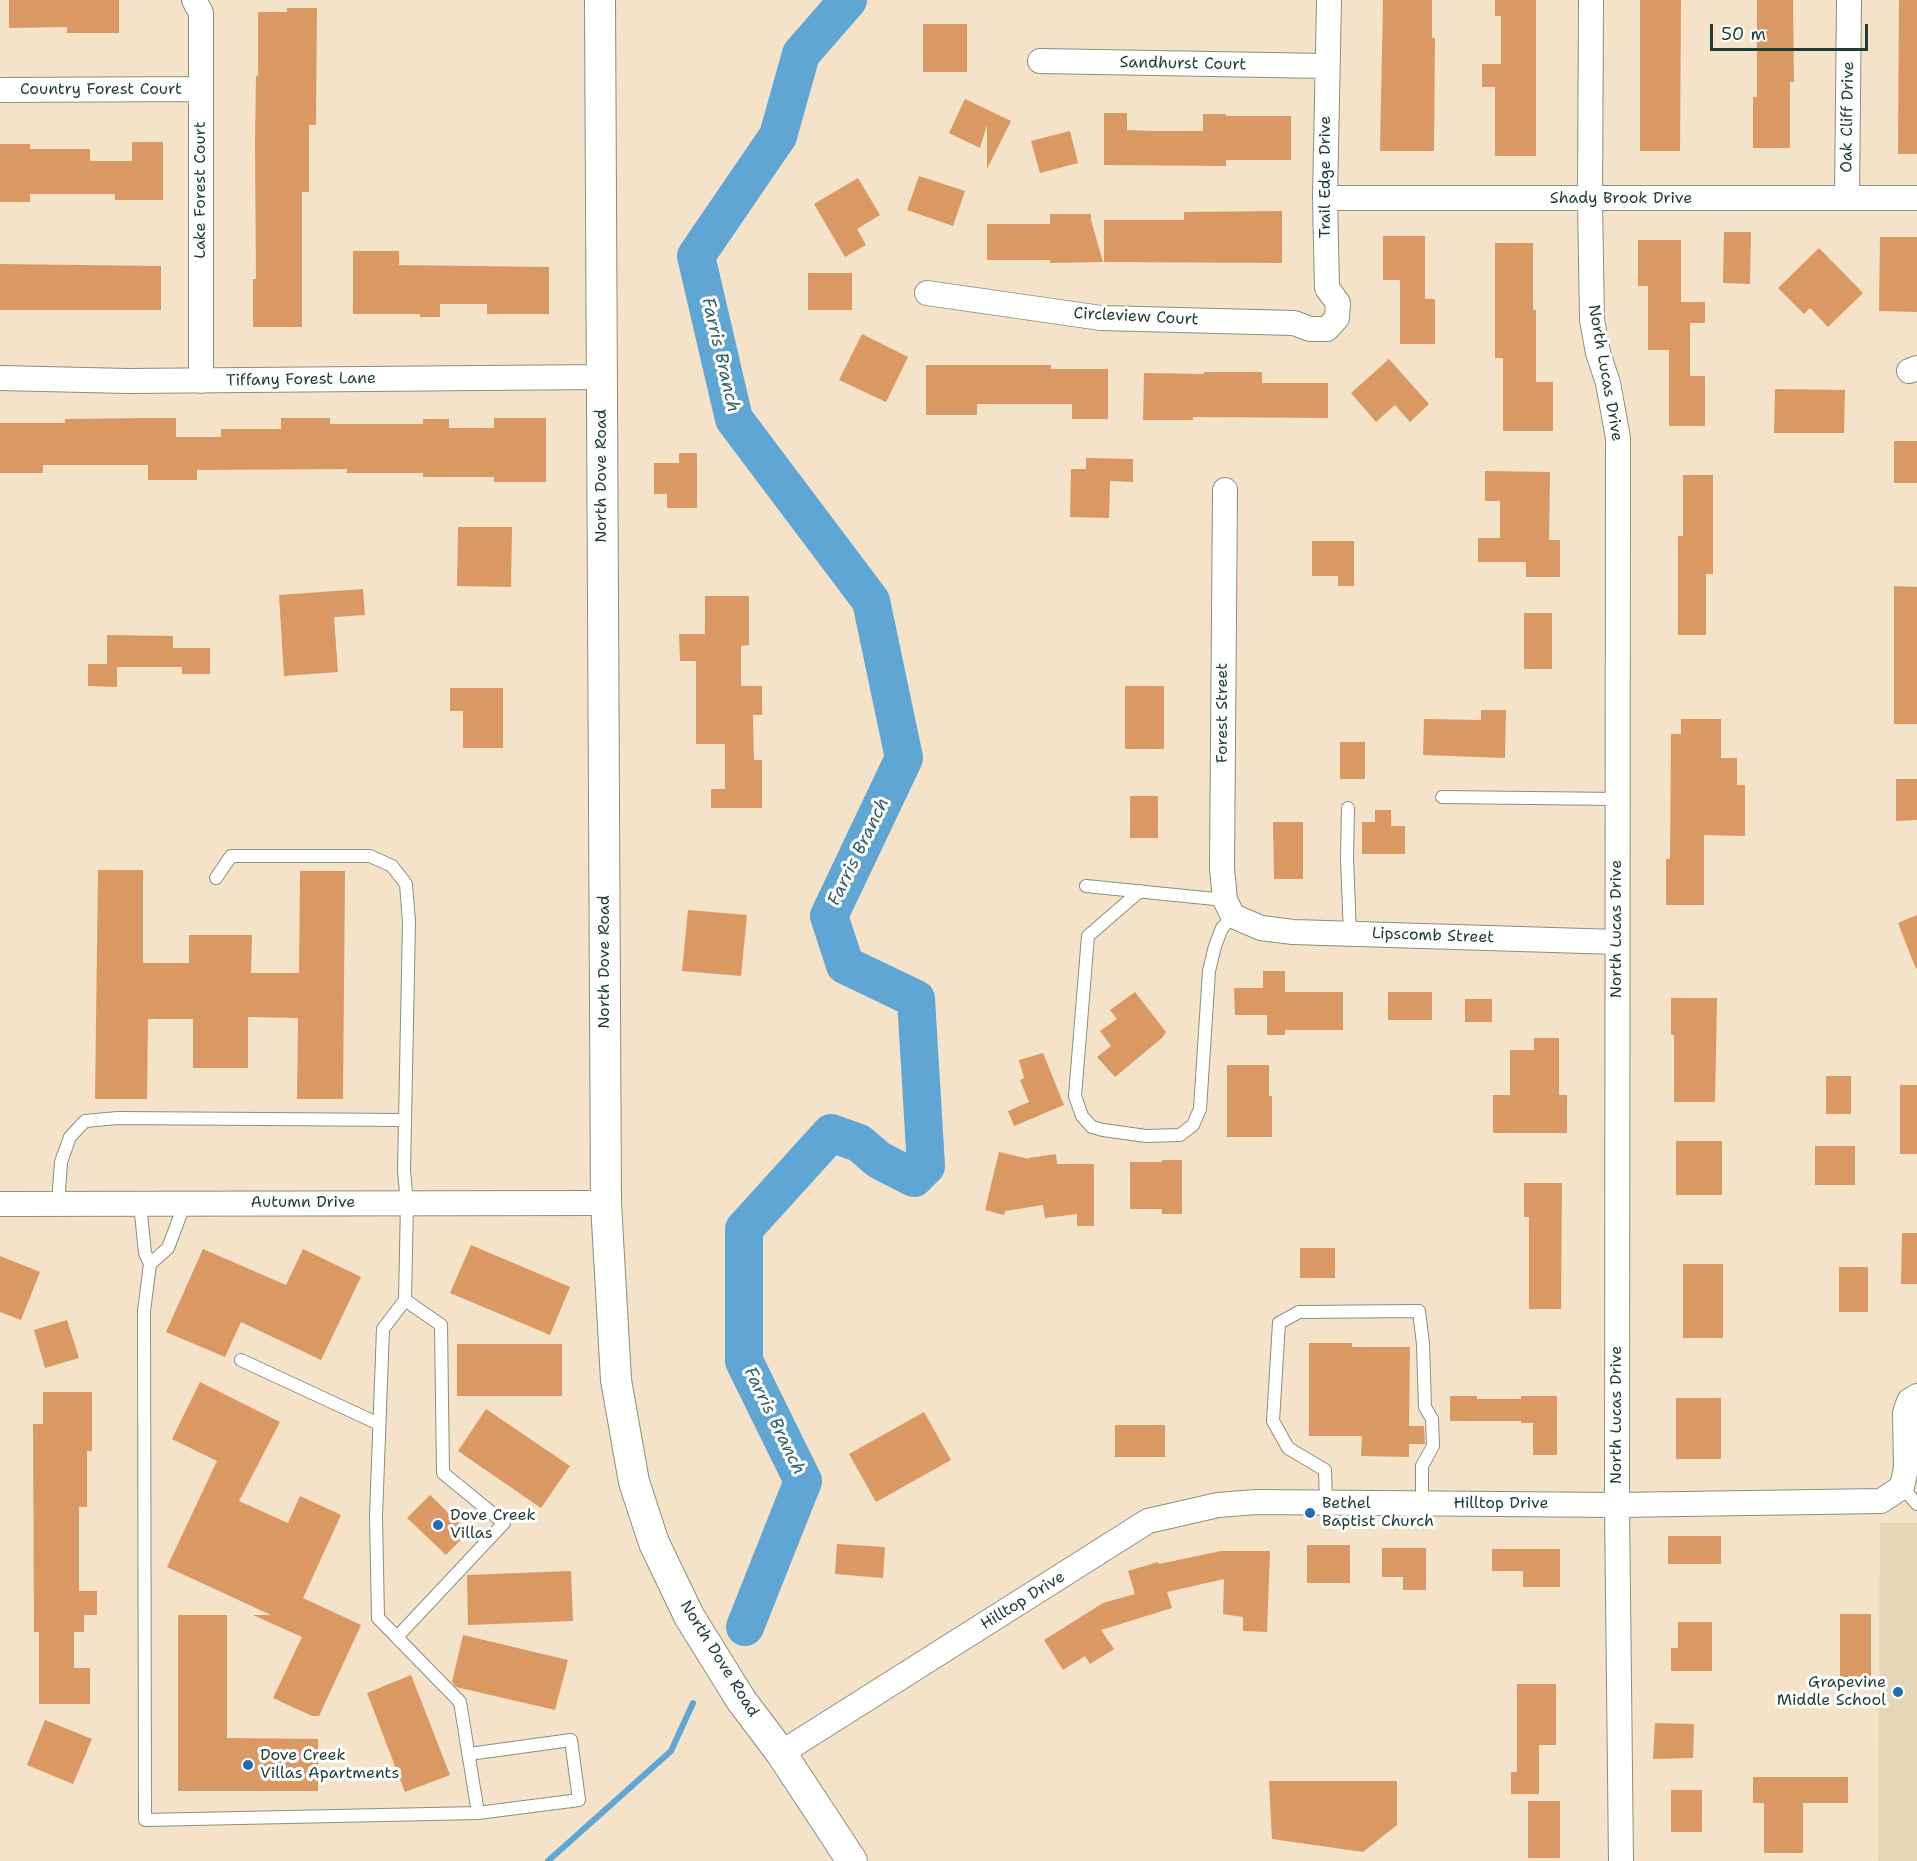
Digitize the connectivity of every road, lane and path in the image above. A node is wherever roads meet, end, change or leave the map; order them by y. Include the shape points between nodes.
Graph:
1 (194, 0) edge
2 (600, 0) edge
3 (1329, 0) edge
4 (1591, 0) edge
5 (1849, 0) edge
6 (1040, 62) dead end
7 (1326, 66) junction
8 (201, 89) junction
9 (0, 90) edge
10 (1325, 198) junction
11 (1847, 198) junction
12 (1917, 198) edge
13 (1590, 200) junction
14 (927, 293) dead end
15 (1310, 329) joint
16 (602, 376) junction
17 (0, 378) edge
18 (201, 381) junction
19 (1225, 490) dead end
20 (1442, 797) dead end
21 (1617, 799) junction
22 (1348, 808) dead end
23 (216, 878) dead end
24 (1086, 886) dead end
25 (1140, 891) junction
26 (1236, 913) junction
27 (1350, 934) junction
28 (1617, 942) junction
29 (405, 1120) junction
30 (186, 1203) junction
31 (407, 1203) junction
32 (606, 1203) junction
33 (0, 1204) edge
34 (58, 1204) junction
35 (141, 1204) junction
36 (150, 1264) junction
37 (405, 1300) junction
38 (241, 1360) dead end
39 (1917, 1396) edge
40 (379, 1424) junction
41 (1910, 1496) edge
42 (1326, 1502) junction
43 (1422, 1503) junction
44 (1617, 1504) junction
45 (397, 1637) junction
46 (781, 1753) junction
47 (469, 1754) junction
48 (478, 1813) junction
49 (852, 1861) edge
50 (1621, 1861) edge

1 - 8 street, Lake Forest Court via 201,13
2 - 16 street, North Dove Road
3 - 7 street, Trail Edge Drive
4 - 13 street, North Lucas Drive
5 - 11 street, Oak Cliff Drive
6 - 7 street, Sandhurst Court
7 - 10 street, Trail Edge Drive
8 - 9 street, Country Forest Court
8 - 18 street, Lake Forest Court
10 - 13 street, Shady Brook Drive
10 - 15 street, Trail Edge Drive via 1327,288 1338,303 1338,318 1327,329
11 - 12 street, Shady Brook Drive
11 - 13 street, Shady Brook Drive
13 - 21 street, North Lucas Drive via 1592,320 1618,438
14 - 15 street, Circleview Court via 1101,318 1294,323
16 - 18 street, Tiffany Forest Lane
16 - 32 street, North Dove Road
17 - 18 street, Tiffany Forest Lane
19 - 26 street, Forest Street via 1222,868
20 - 21 lane
21 - 28 street, North Lucas Drive
22 - 27 lane
23 - 29 lane via 231,856 370,856 392,866 406,884 409,922
24 - 25 lane
25 - 26 lane
25 - 26 lane via 1088,936 1075,1096 1082,1116 1092,1127 1103,1131 1180,1135 1193,1125 1200,1109 1209,971 1222,928
26 - 27 street, Lipscomb Street via 1261,928
27 - 28 street, Lipscomb Street
28 - 44 street, North Lucas Drive
29 - 31 lane
29 - 34 lane via 85,1121 70,1137 61,1162
30 - 31 street, Autumn Drive
30 - 35 street, Autumn Drive
30 - 36 lane via 168,1248
31 - 32 street, Autumn Drive
31 - 37 lane
32 - 46 street, North Dove Road via 616,1380 634,1482 654,1543 689,1616 741,1700
33 - 34 street, Autumn Drive
34 - 35 street, Autumn Drive
35 - 36 lane via 145,1253
36 - 48 lane via 144,1311 146,1820
37 - 40 lane via 383,1329
37 - 45 lane via 441,1325 444,1473 504,1523
38 - 40 lane
39 - 41 street, Hilltop Drive via 1909,1401 1905,1413
40 - 45 lane via 378,1618
41 - 44 street, Hilltop Drive via 1881,1501
42 - 43 street, Hilltop Drive
42 - 43 lane via 1324,1470 1288,1448 1273,1421 1279,1323 1299,1312 1419,1311 1425,1407 1432,1419 1433,1446 1422,1466
42 - 46 street, Hilltop Drive via 1218,1504 1148,1521
43 - 44 street, Hilltop Drive
44 - 50 street, North Lucas Drive
45 - 47 lane via 460,1702
46 - 49 street, North Dove Road
47 - 48 lane
47 - 48 lane via 571,1740 579,1800

